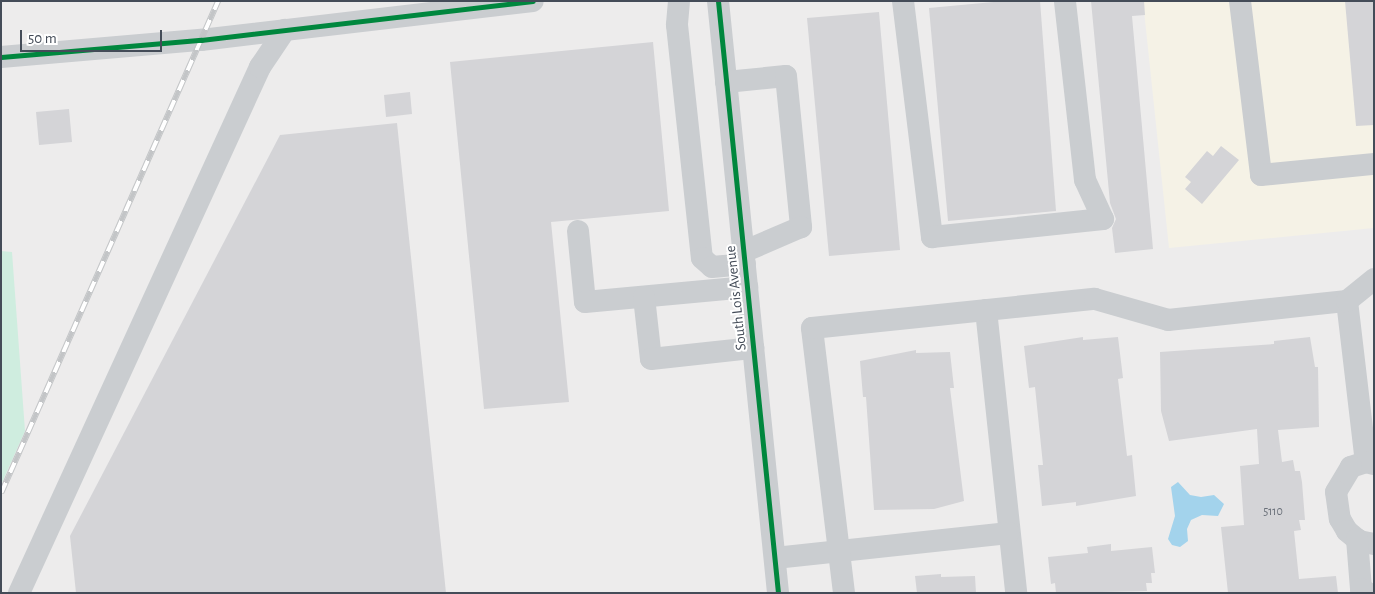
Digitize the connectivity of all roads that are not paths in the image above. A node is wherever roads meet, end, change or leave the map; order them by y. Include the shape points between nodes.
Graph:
1 (533, 1) edge
2 (679, 1) edge
3 (718, 1) edge
4 (903, 1) edge
5 (1065, 1) edge
6 (1240, 1) edge
7 (285, 30) junction
8 (1, 57) edge
9 (726, 82) junction
10 (1374, 164) edge
11 (578, 231) dead end
12 (744, 258) junction
13 (1374, 279) edge
14 (747, 287) junction
15 (644, 297) junction
16 (1347, 302) junction
17 (986, 310) junction
18 (753, 348) junction
19 (1370, 463) edge
20 (1009, 533) junction
21 (1365, 542) edge
22 (839, 551) junction
23 (775, 558) junction
24 (19, 593) edge
25 (778, 593) edge
26 (844, 593) edge
27 (1016, 593) edge
28 (1368, 593) edge

1 - 7 street
2 - 12 street via 678,35 702,258 712,267
3 - 9 street, South Lois Avenue
4 - 5 street via 932,237 1103,220 1085,180
6 - 10 street via 1261,175
7 - 8 street
7 - 24 street via 260,67
9 - 12 street, South Lois Avenue
9 - 12 street via 786,76 800,227
11 - 15 street via 585,302
12 - 14 street, South Lois Avenue
13 - 16 street
14 - 15 street
14 - 18 street, South Lois Avenue
15 - 18 street via 651,359
16 - 17 street via 1168,320 1095,299
16 - 19 street
17 - 20 street
17 - 22 street via 812,328
18 - 23 street, South Lois Avenue
19 - 21 street via 1351,468 1336,492 1340,519
20 - 22 street
20 - 27 street
21 - 28 street via 1361,589
22 - 23 street
22 - 26 street
23 - 25 street, South Lois Avenue

